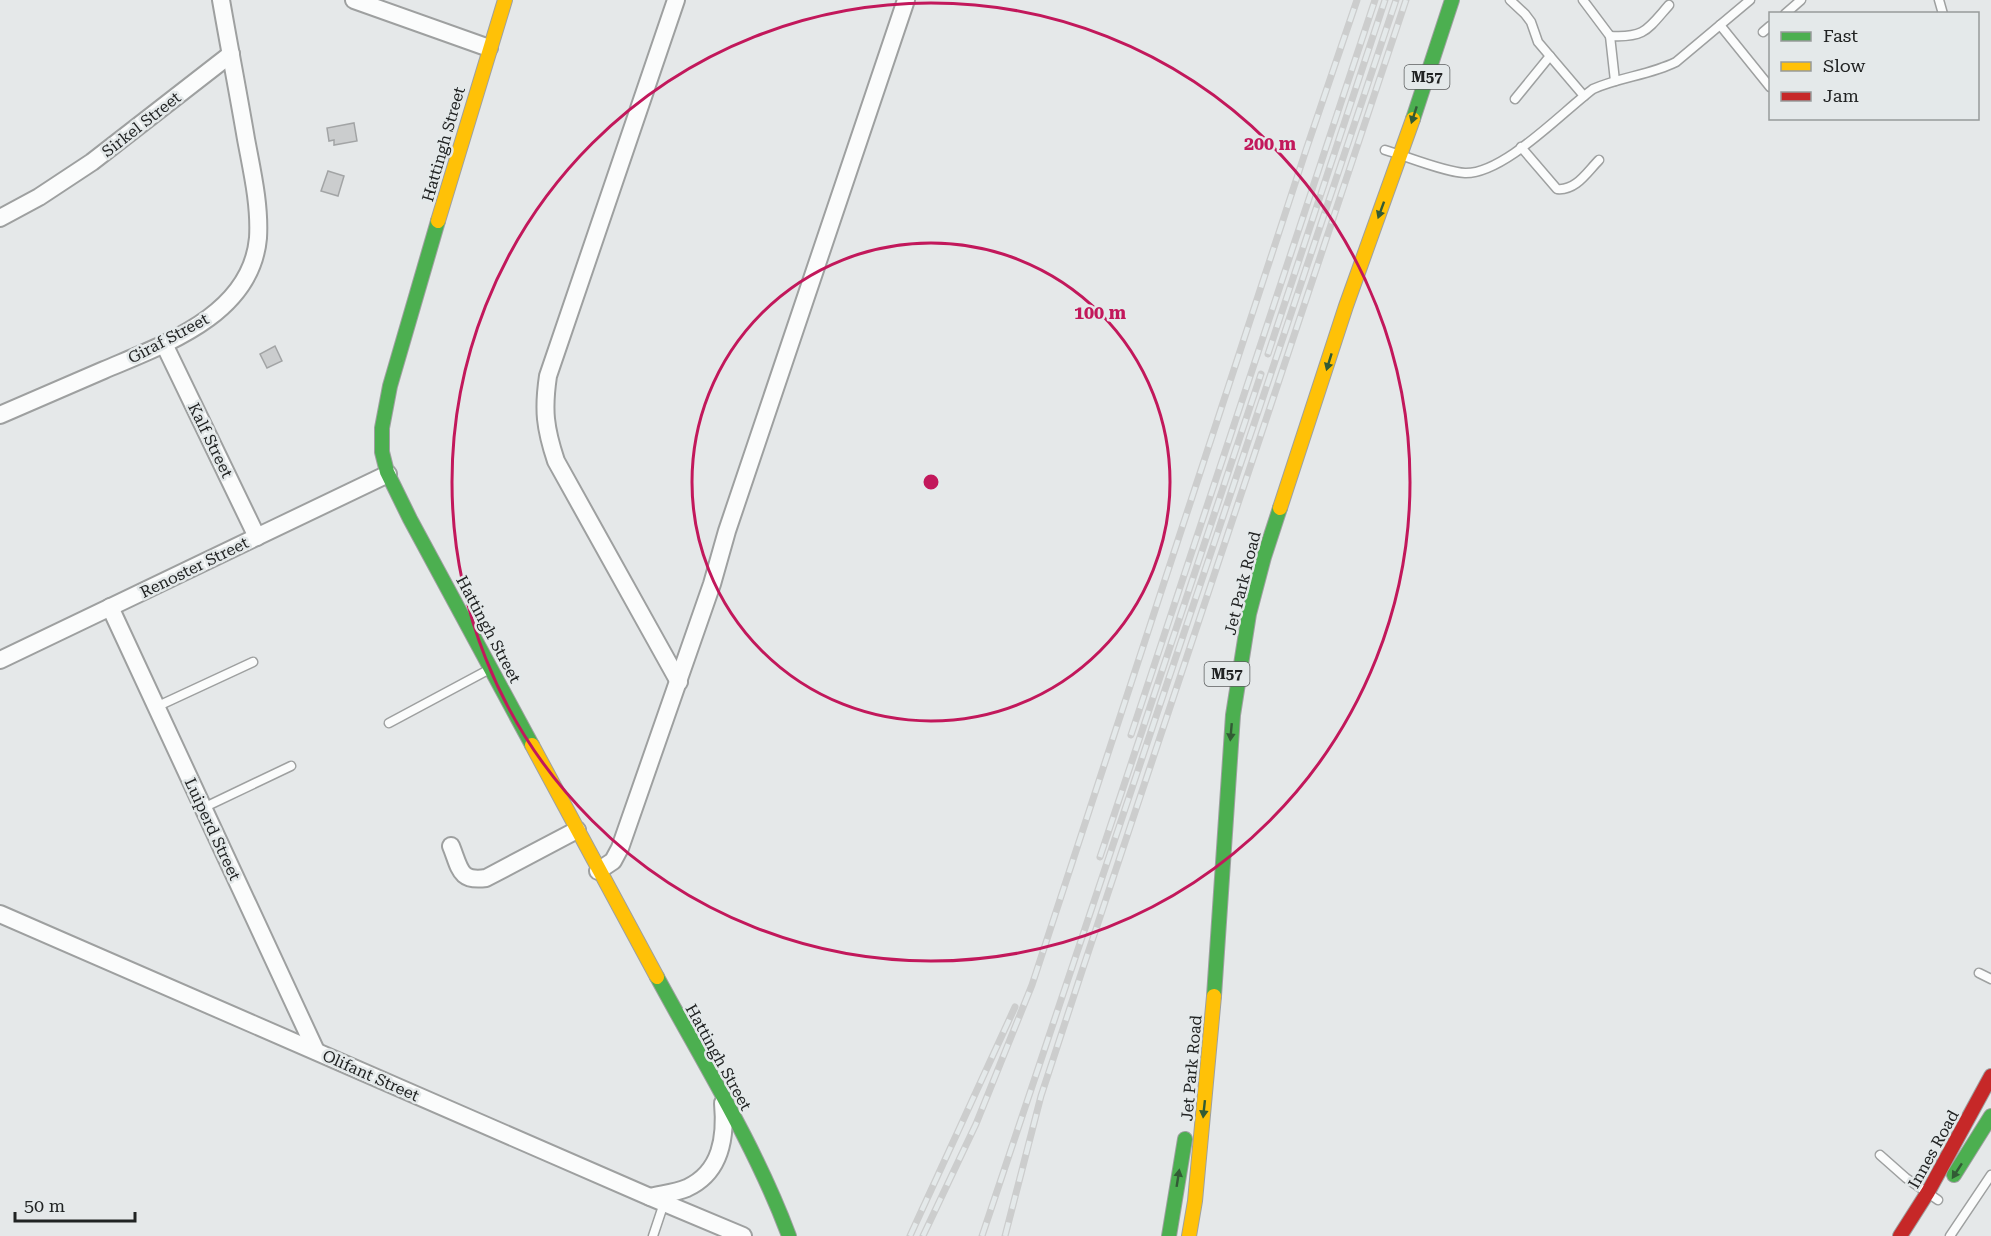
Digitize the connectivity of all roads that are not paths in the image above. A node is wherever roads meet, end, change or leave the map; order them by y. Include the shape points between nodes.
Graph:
1 (221, 0) edge
2 (354, 0) edge
3 (505, 0) edge
4 (676, 0) edge
5 (906, 0) edge
6 (1452, 0) edge
7 (1510, 0) edge
8 (1584, 0) edge
9 (1750, 0) edge
10 (1801, 0) edge
11 (1669, 5) dead end
12 (1787, 12) edge
13 (1720, 25) junction
14 (1769, 27) edge
15 (1763, 32) dead end
16 (1610, 36) junction
17 (489, 48) junction
18 (231, 54) junction
19 (1550, 56) junction
20 (1615, 81) junction
21 (1769, 86) edge
22 (1584, 96) junction
23 (1515, 99) dead end
24 (1521, 147) junction
25 (1385, 150) dead end
26 (1401, 155) junction
27 (1599, 160) dead end
28 (0, 218) edge
29 (1356, 238) dead end
30 (164, 344) junction
31 (0, 415) edge
32 (388, 474) junction
33 (257, 537) junction
34 (110, 608) junction
35 (0, 660) edge
36 (253, 662) dead end
37 (492, 669) junction
38 (679, 682) junction
39 (156, 707) junction
40 (389, 723) dead end
41 (291, 766) dead end
42 (203, 808) junction
43 (577, 830) junction
44 (451, 846) dead end
45 (598, 871) junction
46 (0, 914) edge
47 (1979, 973) dead end
48 (1991, 979) edge
49 (316, 1051) junction
50 (1989, 1084) edge
51 (723, 1095) junction
52 (1191, 1103) dead end
53 (1991, 1116) edge
54 (1187, 1125) dead end
55 (1880, 1155) dead end
56 (1991, 1175) edge
57 (1933, 1196) junction
58 (657, 1200) junction
59 (653, 1236) edge
60 (743, 1236) edge
61 (789, 1236) edge
62 (1169, 1236) edge
63 (1189, 1236) edge
64 (1900, 1236) edge
65 (1915, 1236) edge
66 (1950, 1236) edge

1 - 18 street
2 - 17 street
3 - 17 main road, Hattingh Street
4 - 38 street via 548,376 544,405 547,434 556,461
5 - 38 street
6 -> 26 main road, Jet Park Road / M57
7 - 19 lane via 1526,14 1538,42
8 - 16 lane
9 - 13 lane
10 - 12 lane
11 - 16 lane via 1640,34
13 - 20 lane via 1663,69
13 - 21 lane
14 - 15 lane
16 - 20 lane
17 - 32 main road, Hattingh Street via 390,386 381,442
18 - 28 street, Sirkel Street via 92,162
18 - 30 street, Giraf Street via 255,187 258,240 248,272 229,300 193,328
19 - 22 lane
19 - 23 lane
20 - 22 lane via 1593,88
22 - 24 lane
24 - 26 lane via 1496,165 1474,172 1455,171
24 - 27 lane via 1557,189 1575,186
25 - 26 lane
26 -> 63 main road, Jet Park Road / M57 via 1346,306 1264,557 1245,631 1233,716 1210,1050
29 - 52 main road, Jet Park Road / M57 via 1253,558 1232,643 1218,741 1206,957
30 - 31 street, Giraf Street
30 - 33 street, Kalf Street
32 - 33 street, Renoster Street
32 - 37 main road, Hattingh Street
33 - 34 street, Renoster Street
34 - 35 street, Renoster Street
34 - 39 street, Luiperd Street
36 - 39 lane
37 - 40 lane
37 - 43 main road, Hattingh Street
38 - 45 street via 619,852
39 - 42 street, Luiperd Street
41 - 42 lane
42 - 49 street, Luiperd Street
43 - 44 street via 486,878 470,879 463,874
43 - 45 main road, Hattingh Street
45 - 51 main road, Hattingh Street
46 - 49 street, Olifant Street
47 - 48 lane
49 - 58 street, Olifant Street
50 - 57 main road, Innes Road
51 - 58 street via 724,1139 718,1156 698,1181
51 - 61 main road, Hattingh Street
53 -> 57 main road, Innes Road
62 -> 54 main road, Jet Park Road
55 - 57 lane
56 - 66 lane
57 - 64 main road, Innes Road
57 - 65 main road, Innes Road
58 - 59 lane
58 - 60 street, Olifant Street

